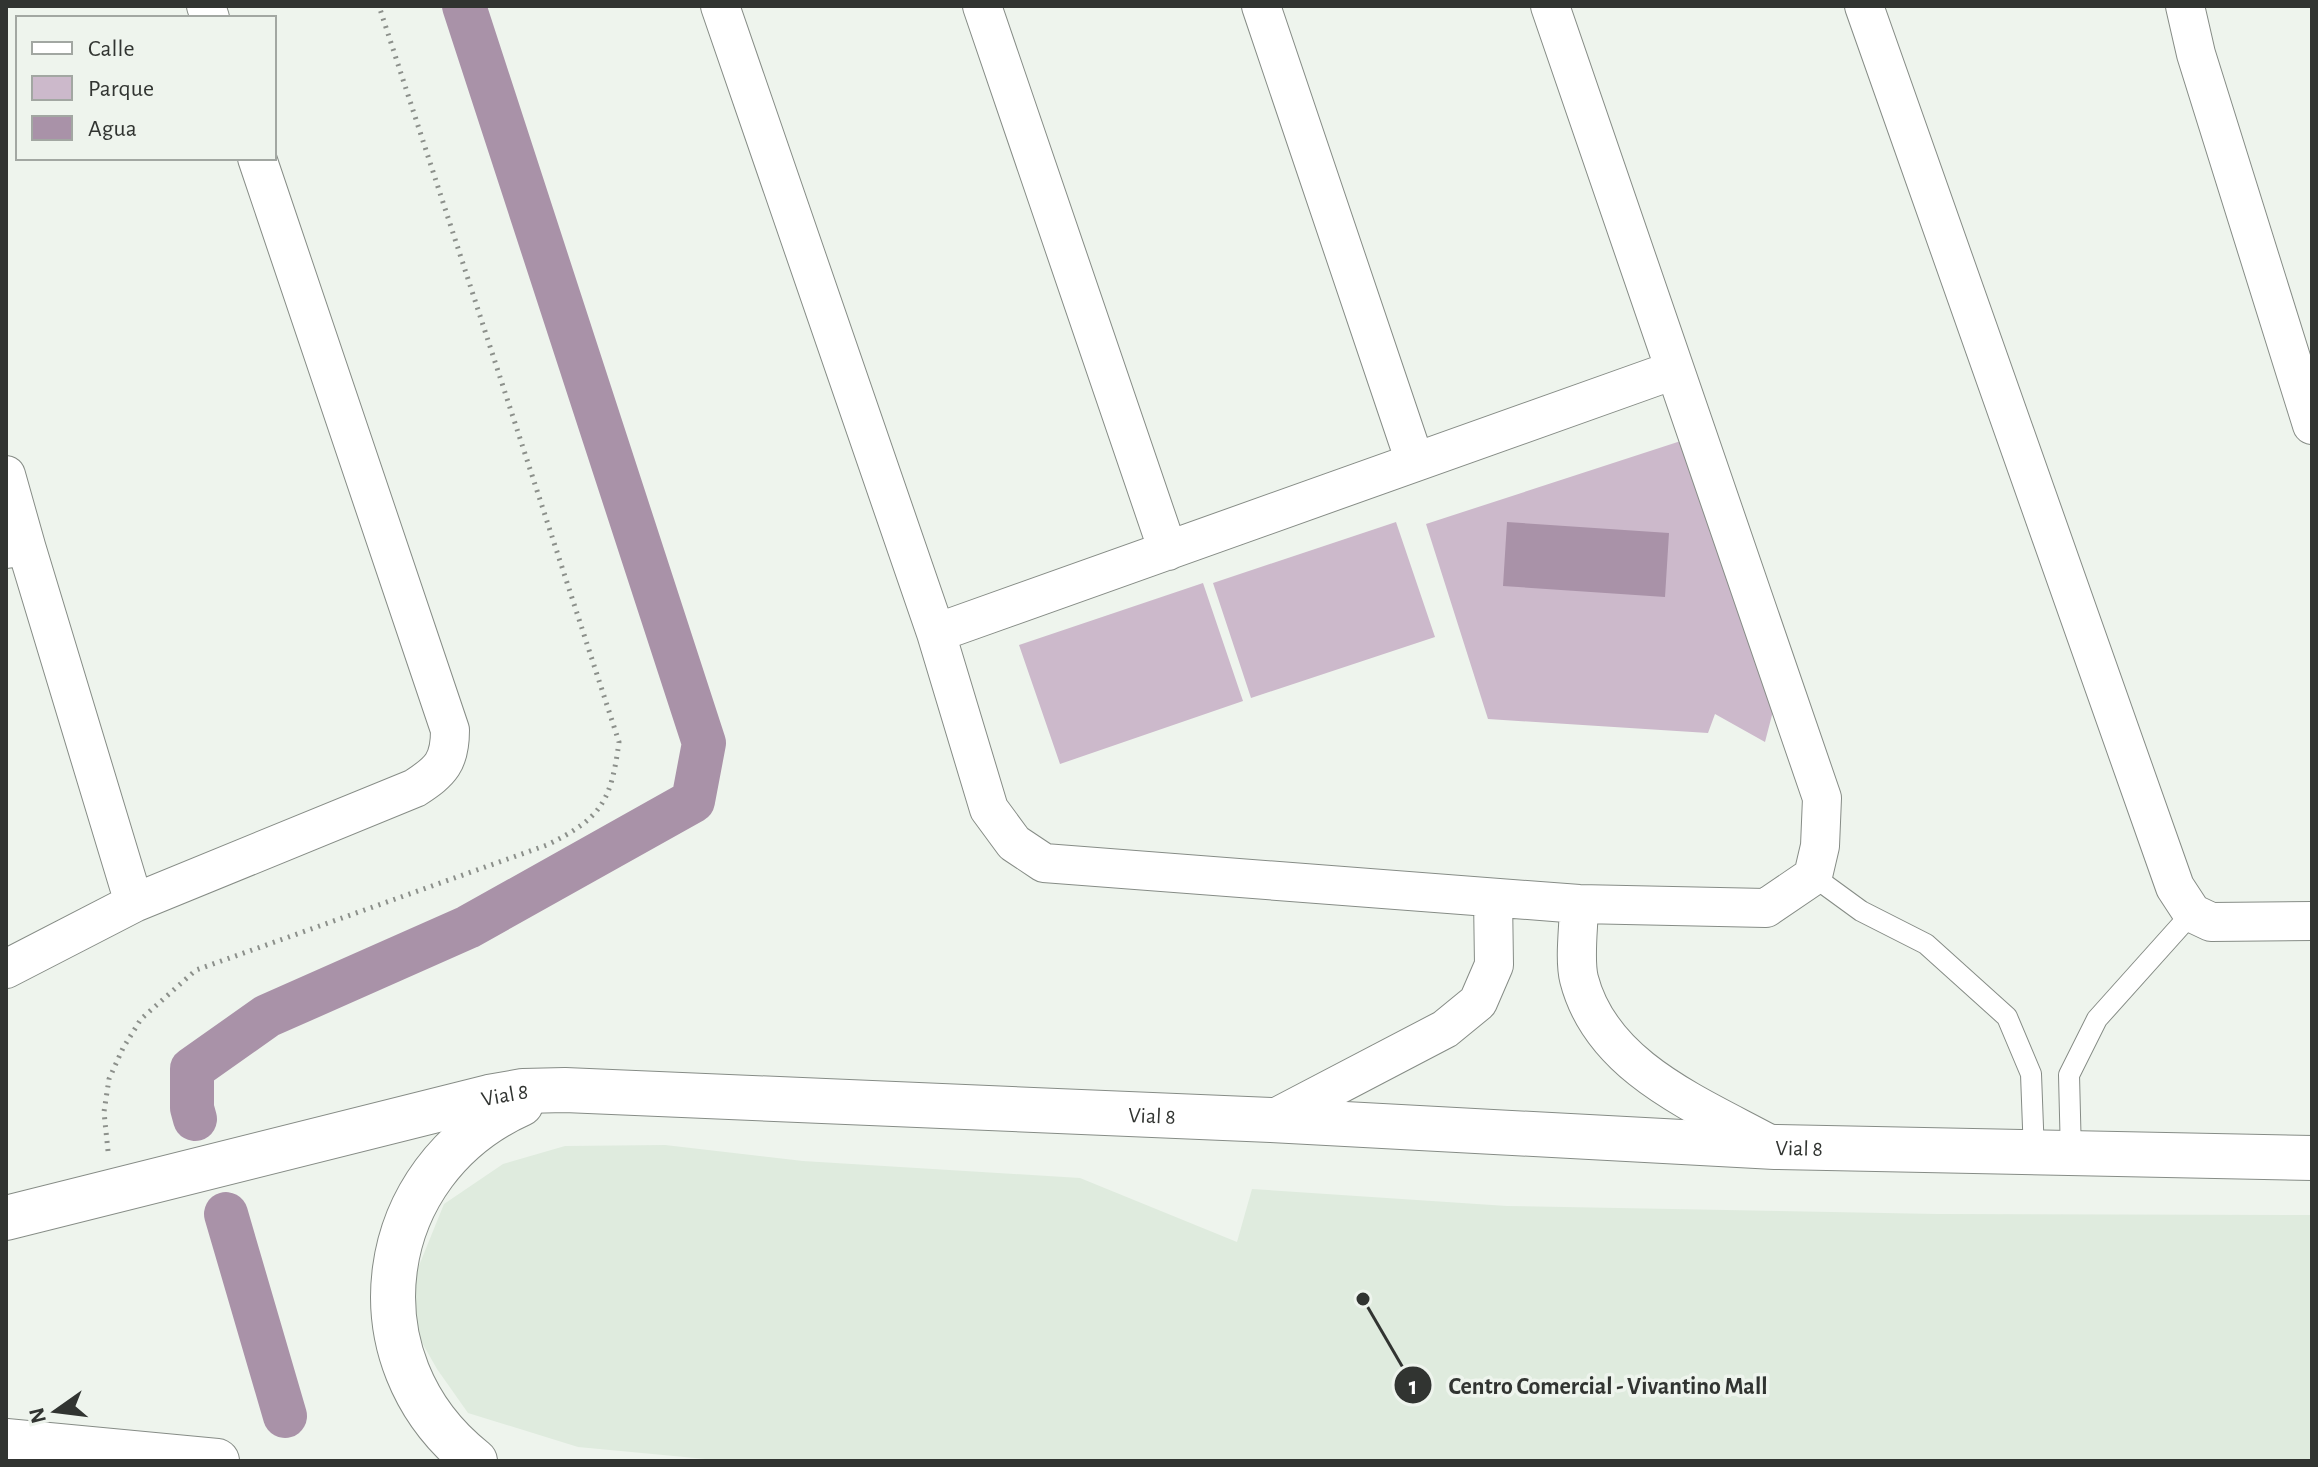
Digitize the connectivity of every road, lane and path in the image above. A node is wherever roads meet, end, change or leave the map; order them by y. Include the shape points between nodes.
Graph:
1 (720, 6) edge
2 (982, 6) edge
3 (1261, 6) edge
4 (1550, 6) edge
5 (1864, 6) edge
6 (2185, 6) edge
7 (258, 160) edge
8 (1674, 370) junction
9 (2312, 425) edge
10 (1415, 462) junction
11 (6, 475) edge
12 (16, 547) edge
13 (1168, 551) junction
14 (936, 633) junction
15 (1813, 876) junction
16 (1493, 898) junction
17 (134, 903) junction
18 (1579, 904) junction
19 (2192, 913) junction
20 (2312, 921) edge
21 (6, 969) edge
22 (565, 1090) junction
23 (1271, 1120) junction
24 (1775, 1147) junction
25 (2053, 1154) junction
26 (2312, 1158) edge
27 (13, 1214) edge
28 (6, 1441) edge
29 (80, 1454) edge
30 (217, 1461) edge
31 (475, 1461) edge

1 - 14 street
2 - 13 street
3 - 10 street
4 - 8 street
5 - 19 street via 2175,887
6 - 9 street
7 - 17 street via 450,730 450,751 432,777 415,788
8 - 10 street
8 - 15 street via 1822,798
10 - 13 street
11 - 12 street
12 - 17 street
13 - 14 street
14 - 16 street via 989,809 1014,843 1044,863
15 - 18 street via 1766,908
15 - 25 lane via 1861,911 1926,944 2007,1017 2031,1074
16 - 18 street
16 - 23 street via 1494,965 1478,1002 1445,1029
17 - 21 street
18 - 24 street via 1578,975 1610,1038 1651,1079
19 - 20 street via 2211,922
19 - 25 lane via 2097,1019 2069,1075
22 - 23 main road, Vial 8
22 - 27 main road, Vial 8 via 489,1097
22 - 31 main road via 531,1099 469,1133 423,1187 397,1253 393,1288 402,1358 435,1422
23 - 24 main road, Vial 8
24 - 25 main road, Vial 8
25 - 26 main road, Vial 8
28 - 29 main road
29 - 30 main road

